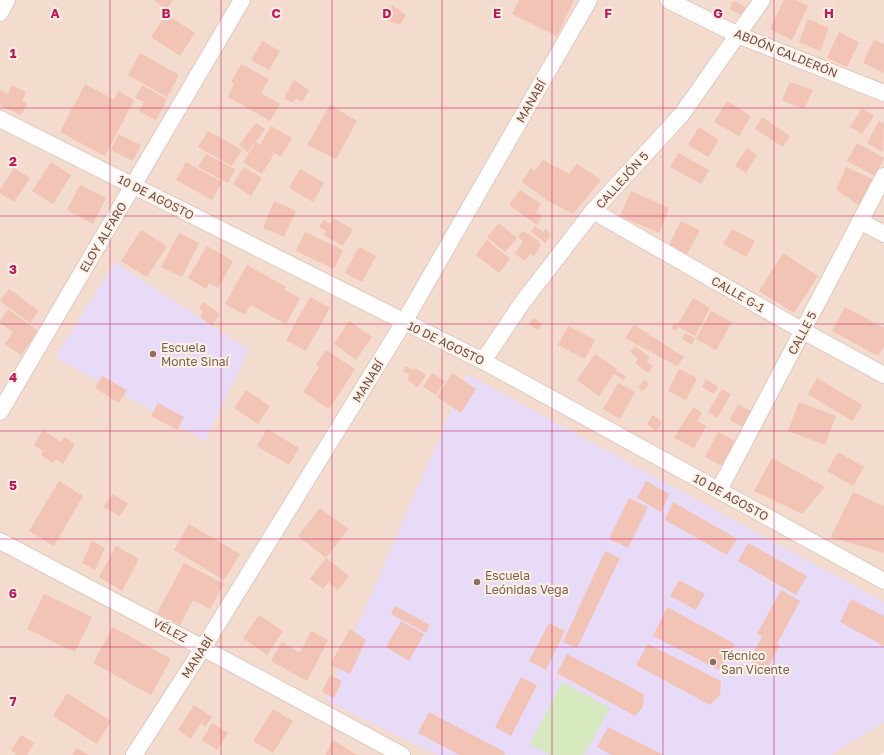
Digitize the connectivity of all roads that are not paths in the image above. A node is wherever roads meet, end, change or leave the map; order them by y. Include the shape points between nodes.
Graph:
1 (7, 0) edge
2 (242, 0) edge
3 (589, 0) edge
4 (668, 0) edge
5 (762, 0) edge
6 (0, 13) edge
7 (738, 35) junction
8 (884, 93) edge
9 (0, 118) edge
10 (884, 176) edge
11 (134, 186) junction
12 (593, 211) junction
13 (860, 221) junction
14 (884, 234) edge
15 (404, 322) junction
16 (803, 331) junction
17 (484, 361) junction
18 (884, 375) edge
19 (0, 412) edge
20 (719, 490) junction
21 (0, 541) edge
22 (884, 581) edge
23 (204, 648) junction
24 (134, 755) edge
25 (402, 755) edge

1 - 6 street
2 - 11 street, ELOY ALFARO
3 - 15 street, MANABÍ
4 - 7 street, ABDÓN CALDERÓN
5 - 7 street, CALLEJÓN 5
7 - 8 street, ABDÓN CALDERÓN
7 - 12 street, CALLEJÓN 5 via 682,114
9 - 11 street, 10 DE AGOSTO
10 - 13 street, CALLE 5
11 - 15 street, 10 DE AGOSTO
11 - 19 street, ELOY ALFARO
12 - 16 street, CALLE G-1
12 - 17 street, CALLEJÓN 5 via 522,303
13 - 14 street
13 - 16 street, CALLE 5
15 - 17 street, 10 DE AGOSTO
15 - 23 street, MANABÍ
16 - 18 street, CALLE G-1
16 - 20 street, CALLE 5
17 - 20 street, 10 DE AGOSTO
20 - 22 street, 10 DE AGOSTO
21 - 23 street, VÉLEZ
23 - 24 street, MANABÍ
23 - 25 street, VÉLEZ

